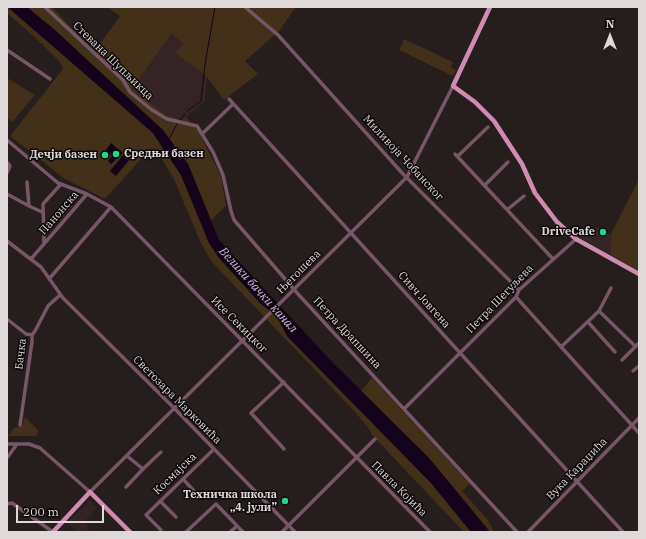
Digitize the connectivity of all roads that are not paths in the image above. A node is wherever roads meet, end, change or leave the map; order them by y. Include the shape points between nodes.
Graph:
1 (45, 7) edge
2 (245, 7) edge
3 (490, 7) edge
4 (7, 50) edge
5 (50, 79) dead end
6 (453, 86) junction
7 (229, 98) dead end
8 (233, 104) junction
9 (197, 126) joint
10 (488, 127) dead end
11 (203, 134) junction
12 (7, 140) edge
13 (7, 162) edge
14 (508, 162) dead end
15 (7, 173) edge
16 (408, 177) junction
17 (27, 182) dead end
18 (61, 184) junction
19 (485, 185) junction
20 (7, 194) edge
21 (87, 194) junction
22 (524, 196) dead end
23 (29, 206) junction
24 (109, 206) junction
25 (508, 209) junction
26 (42, 212) junction
27 (351, 233) junction
28 (576, 239) junction
29 (7, 241) edge
30 (44, 244) junction
31 (31, 259) junction
32 (553, 260) junction
33 (639, 274) edge
34 (49, 279) junction
35 (611, 288) dead end
36 (295, 289) junction
37 (519, 290) junction
38 (60, 295) junction
39 (516, 297) junction
40 (600, 311) junction
41 (7, 319) edge
42 (588, 322) junction
43 (32, 335) junction
44 (242, 341) junction
45 (639, 343) edge
46 (634, 346) junction
47 (560, 347) junction
48 (614, 352) dead end
49 (460, 353) junction
50 (622, 360) dead end
51 (639, 366) edge
52 (633, 371) dead end
53 (284, 382) junction
54 (405, 408) junction
55 (175, 409) junction
56 (639, 418) edge
57 (20, 425) dead end
58 (632, 425) junction
59 (639, 433) edge
60 (375, 439) dead end
61 (7, 444) edge
62 (17, 444) junction
63 (214, 449) junction
64 (284, 449) dead end
65 (160, 452) dead end
66 (127, 456) junction
67 (7, 458) edge
68 (356, 459) junction
69 (143, 469) junction
70 (183, 479) junction
71 (577, 482) junction
72 (126, 488) dead end
73 (194, 491) dead end
74 (90, 492) junction
75 (160, 501) junction
76 (7, 504) edge
77 (176, 517) dead end
78 (237, 526) junction
79 (288, 526) junction
80 (161, 530) dead end
81 (53, 532) edge
82 (130, 532) edge
83 (186, 532) edge
84 (230, 532) edge
85 (243, 532) edge
86 (282, 532) edge
87 (295, 532) edge
88 (430, 532) edge
89 (517, 532) edge
90 (528, 532) edge
91 (623, 532) edge

1 - 9 street, Стевана Шупљикца via 123,80 130,92 152,110 167,119
2 - 16 street, Миливоја Чобанског via 278,35
3 - 6 main road, Његошева
4 - 5 street
6 - 16 street, Његошева
6 - 28 main road via 475,102 494,121 522,164 528,180 546,210
7 - 8 street, Сивч Јовгена
8 - 11 street
8 - 27 street, Сивч Јовгена
9 - 11 street, Петра Драпшина
10 - 19 street via 457,155
11 - 36 street, Петра Драпшина via 223,175 234,220
12 - 18 street, Панонска
13 - 15 street via 10,166
14 - 19 street
16 - 27 street, Његошева
16 - 37 street, Миливоја Чобанског
17 - 23 street
18 - 21 street, Панонска
18 - 26 street, Панонска via 46,199
19 - 25 street
20 - 23 street, Панонска
21 - 24 street, Панонска
21 - 30 street, Панонска
22 - 25 street
23 - 26 street, Панонска
24 - 34 street
24 - 44 street, Исе Секицког
25 - 32 street
26 - 30 street, Панонска
27 - 36 street, Његошева
27 - 49 street, Сивч Јовгена
28 - 32 street, Петра Шегуљева
28 - 33 main road
29 - 31 street, Светозара Марковића
30 - 31 street, Панонска
31 - 34 street, Светозара Марковића via 43,269
32 - 37 street, Петра Шегуљева
34 - 38 street, Светозара Марковића
35 - 40 street
36 - 44 street, Његошева
36 - 54 street, Петра Драпшина
37 - 39 street, Петра Шегуљева
38 - 43 street, Бачка via 48,306
38 - 55 street, Светозара Марковића
39 - 47 street
39 - 49 street, Петра Шегуљева
40 - 42 street
40 - 46 street
41 - 43 street via 26,334
42 - 47 street
42 - 48 street
43 - 57 street, Бачка
44 - 53 street, Исе Секицког
44 - 55 street, Његошева
45 - 46 street
46 - 50 street
47 - 58 street
49 - 54 street, Петра Шегуљева
49 - 71 street, Сивч Јовгена
51 - 52 street
53 - 64 street via 251,413
53 - 68 street, Исе Секицког
54 - 89 street, Петра Драпшина
55 - 63 street, Светозара Марковића
55 - 66 street, Његошева
56 - 58 street, Вука Караџића
58 - 59 street
58 - 71 street, Вука Караџића
60 - 68 street
61 - 62 street
62 - 67 street
62 - 74 street via 40,448
63 - 70 street, Космајска
63 - 79 street, Светозара Марковића
65 - 69 street
66 - 69 street
66 - 74 street, Његошева
68 - 79 street
68 - 88 street, Павла Којића
69 - 72 street
70 - 73 street
70 - 75 street, Космајска
71 - 90 street, Вука Караџића
71 - 91 street, Сивч Јовгена
74 - 81 main road, Његошева
74 - 82 main road
75 - 77 street
75 - 80 street, Космајска via 146,515
76 - 81 street via 12,503
78 - 83 street via 216,504
78 - 84 street
78 - 85 street
79 - 86 street
79 - 87 street, Светозара Марковића

